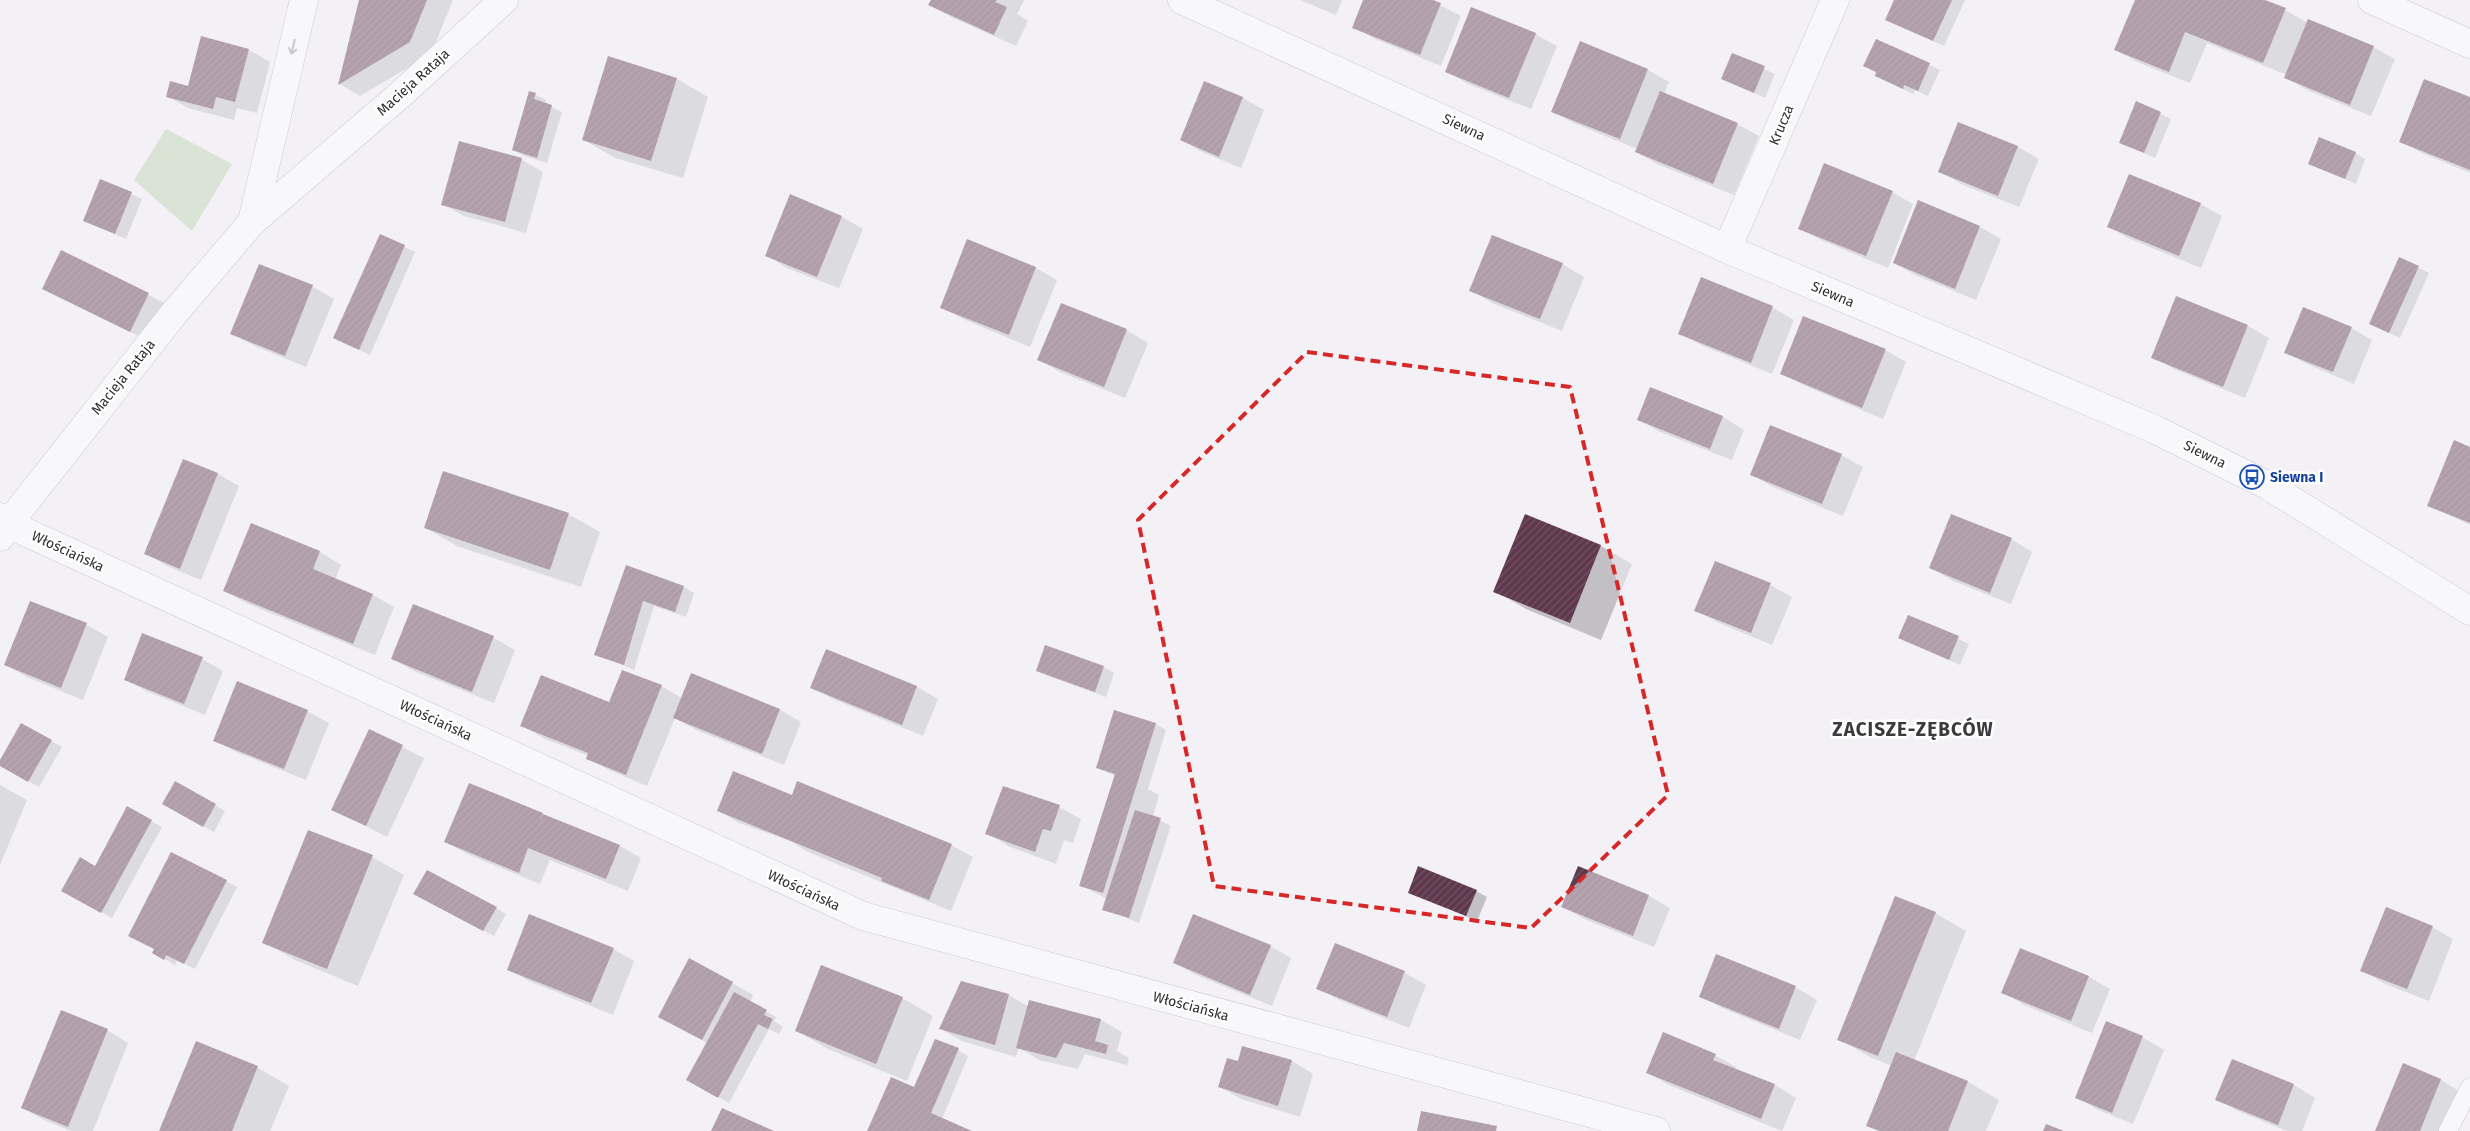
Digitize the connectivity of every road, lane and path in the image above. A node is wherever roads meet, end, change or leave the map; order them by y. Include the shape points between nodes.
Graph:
1 (304, 0) edge
2 (504, 0) edge
3 (1182, 0) edge
4 (1835, 0) edge
5 (2372, 0) edge
6 (2470, 44) edge
7 (252, 222) junction
8 (1727, 249) junction
9 (3, 526) edge
10 (2470, 612) edge
11 (2470, 1087) edge
12 (1656, 1131) edge
13 (2448, 1131) edge

1 -> 7 street, Macieja Rataja
2 - 7 street, Macieja Rataja
3 - 8 street, Siewna
4 - 8 street, Krucza
5 - 6 street
7 - 9 street, Macieja Rataja
8 - 10 street, Siewna via 2172,437 2267,485
9 - 12 street, Włościańska via 862,916
11 - 13 lane

